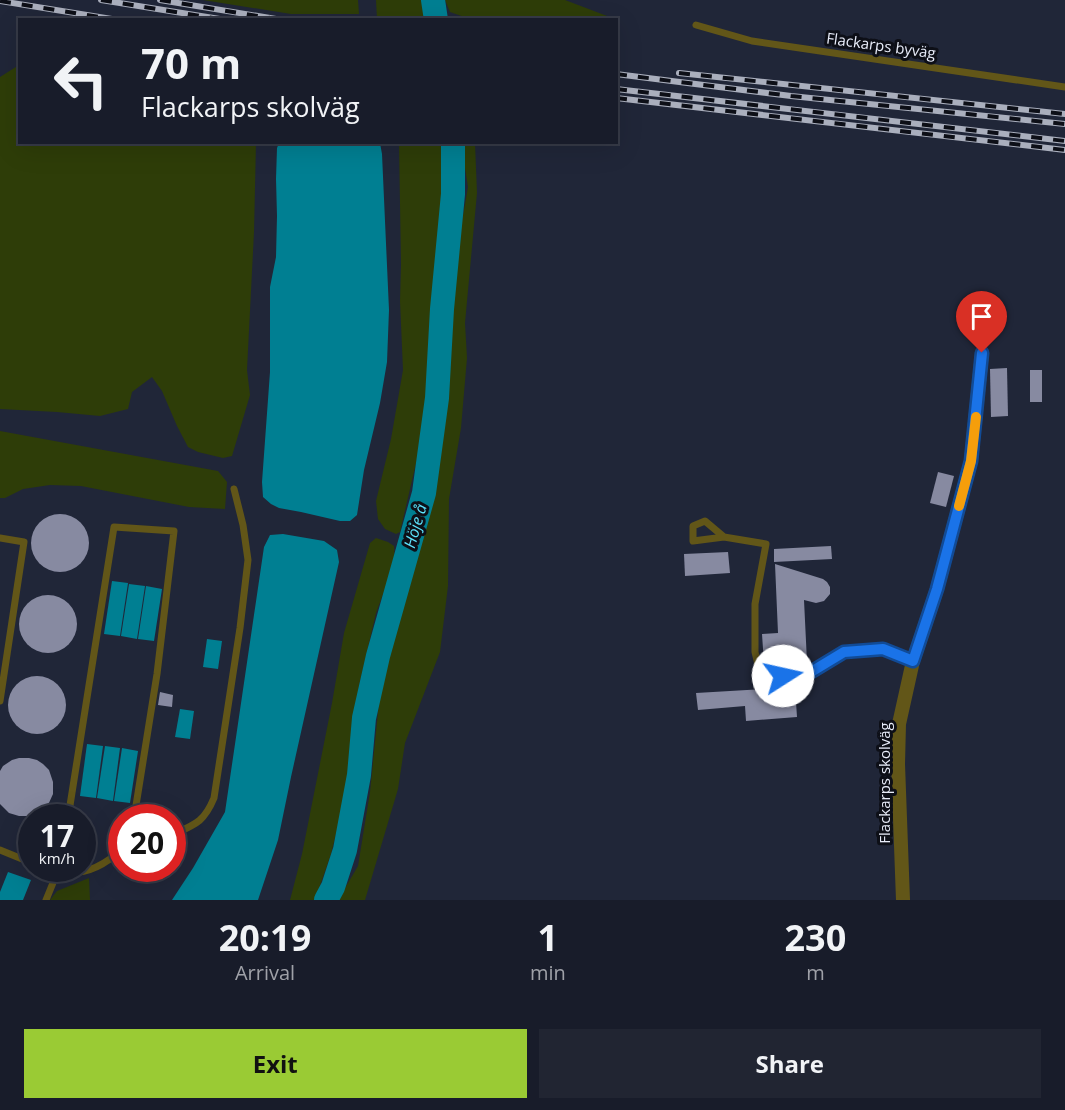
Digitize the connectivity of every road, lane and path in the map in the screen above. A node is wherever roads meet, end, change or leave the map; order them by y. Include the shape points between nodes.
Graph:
1 (696, 25) dead end
2 (1065, 87) edge
3 (982, 353) dead end
4 (234, 489) dead end
5 (724, 537) dead end
6 (0, 538) edge
7 (913, 661) junction
8 (2, 670) edge
9 (0, 701) edge
10 (70, 804) edge
11 (136, 804) edge
12 (186, 829) edge
13 (0, 850) edge
14 (18, 857) edge
15 (53, 882) edge
16 (46, 900) edge
17 (903, 900) edge

1 - 2 lane, Flackarps byväg via 752,41
3 - 7 street, Flackarps skolväg via 971,461
4 - 12 lane via 248,560 240,628 214,798 208,813
5 - 7 lane via 766,544 755,604 755,652 761,678 806,675 844,652 883,649
6 - 8 lane via 24,542
7 - 17 street, Flackarps skolväg via 899,724
8 - 9 lane
10 - 11 lane via 114,527 174,531
13 - 14 lane
15 - 16 lane

